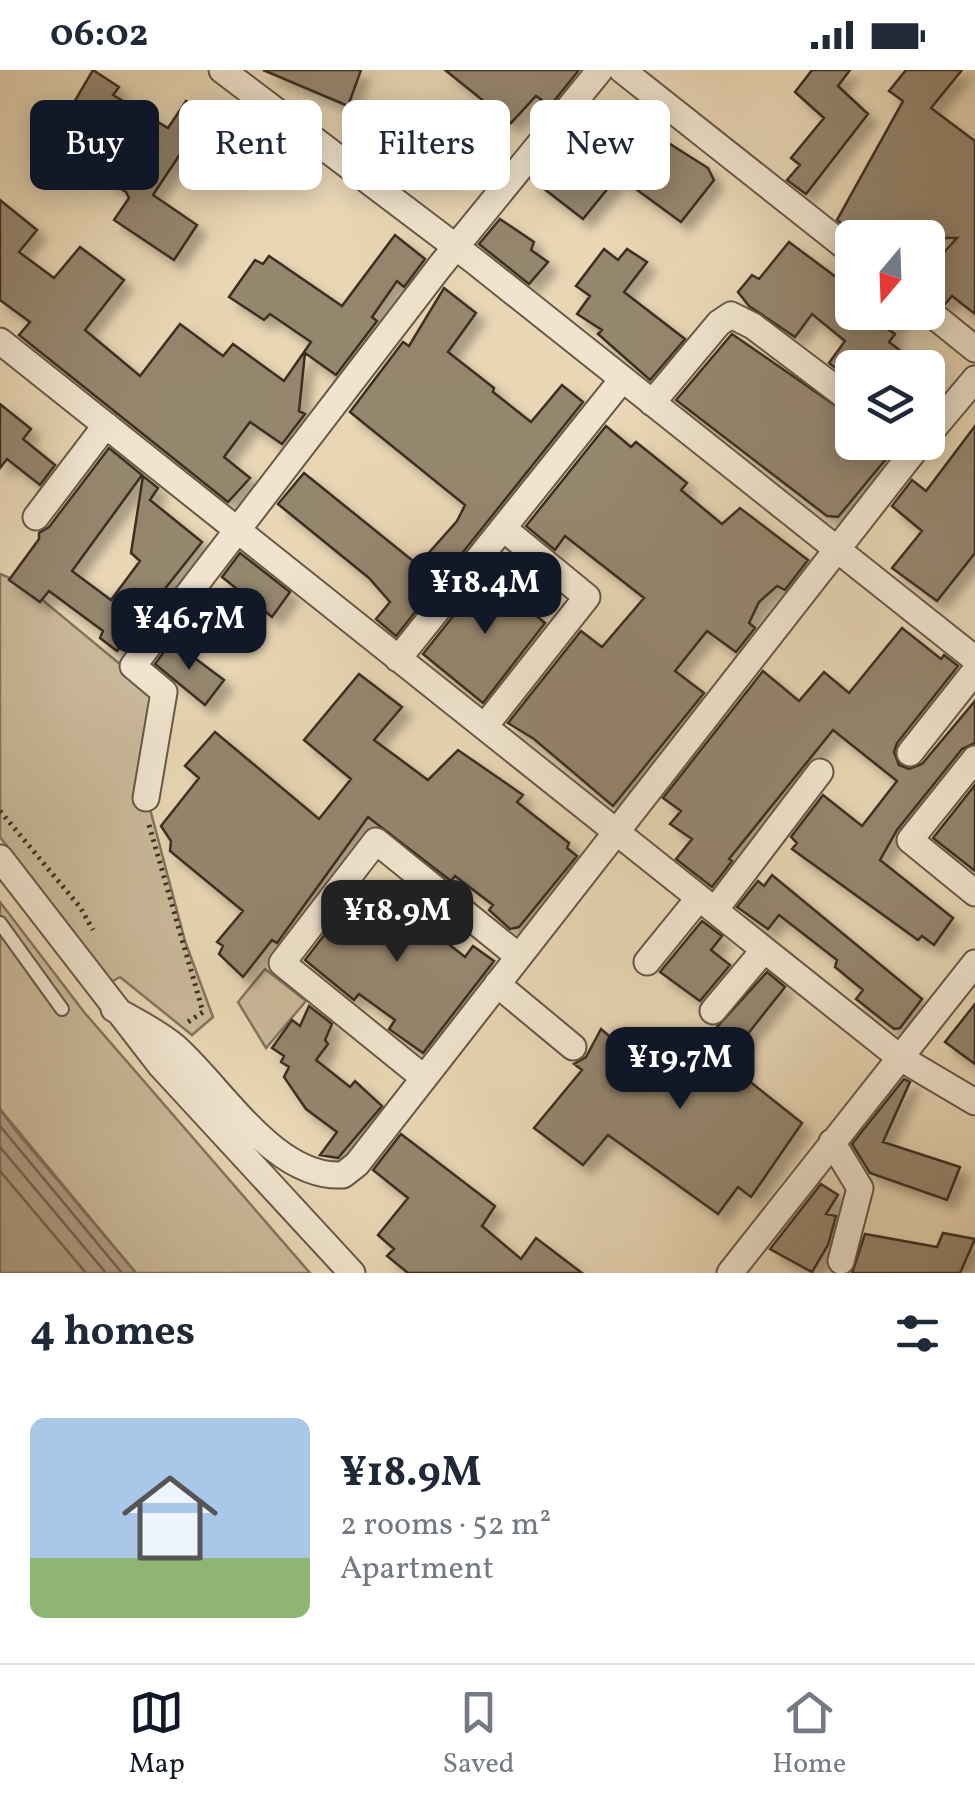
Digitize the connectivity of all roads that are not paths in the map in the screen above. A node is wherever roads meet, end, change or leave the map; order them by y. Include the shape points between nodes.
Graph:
1 (222, 70) edge
2 (600, 70) edge
3 (622, 70) edge
4 (835, 239) edge
5 (456, 252) junction
6 (945, 325) edge
7 (0, 341) edge
8 (975, 349) edge
9 (975, 378) edge
10 (621, 382) junction
11 (835, 388) edge
12 (652, 403) junction
13 (945, 412) edge
14 (106, 426) junction
15 (904, 460) edge
16 (36, 517) dead end
17 (235, 530) junction
18 (504, 530) junction
19 (838, 547) junction
20 (398, 659) junction
21 (975, 659) edge
22 (975, 671) edge
23 (485, 726) junction
24 (910, 753) dead end
25 (975, 759) edge
26 (820, 772) dead end
27 (146, 798) road end
28 (618, 834) junction
29 (0, 858) edge
30 (975, 894) edge
31 (707, 904) junction
32 (0, 923) edge
33 (764, 950) junction
34 (518, 956) junction
35 (647, 962) dead end
36 (975, 964) edge
37 (497, 984) junction
38 (62, 1008) dead end
39 (114, 1008) junction
40 (712, 1011) dead end
41 (573, 1047) dead end
42 (899, 1057) junction
43 (424, 1078) junction
44 (975, 1102) edge
45 (832, 1142) junction
46 (841, 1262) dead end
47 (352, 1273) edge
48 (730, 1273) edge

1 - 5 street
2 - 5 street
3 - 4 street
5 - 10 street
5 - 17 street
6 - 8 street
7 - 14 street
9 - 13 street
10 - 12 street
10 - 18 street
11 - 12 street via 731,315
12 - 19 street
14 - 16 street
14 - 17 street
15 - 19 street
17 - 20 street
17 - 27 street via 132,666 164,692
18 - 20 street
18 - 23 street via 587,596
19 - 21 street
19 - 28 street
20 - 23 street
22 - 24 street
23 - 28 street
25 - 30 street via 910,840
26 - 31 street
28 - 31 street
28 - 34 street
29 - 39 street
31 - 33 street
31 - 35 street
32 - 38 lane
33 - 40 street
33 - 42 street
34 - 37 street
34 - 43 street via 376,841 282,962
36 - 42 street
37 - 41 street
37 - 43 street
39 - 43 street via 172,1044 282,1156 315,1174 343,1176 357,1164
39 - 47 street
42 - 44 street
42 - 45 street
45 - 46 street via 860,1188
45 - 48 street

